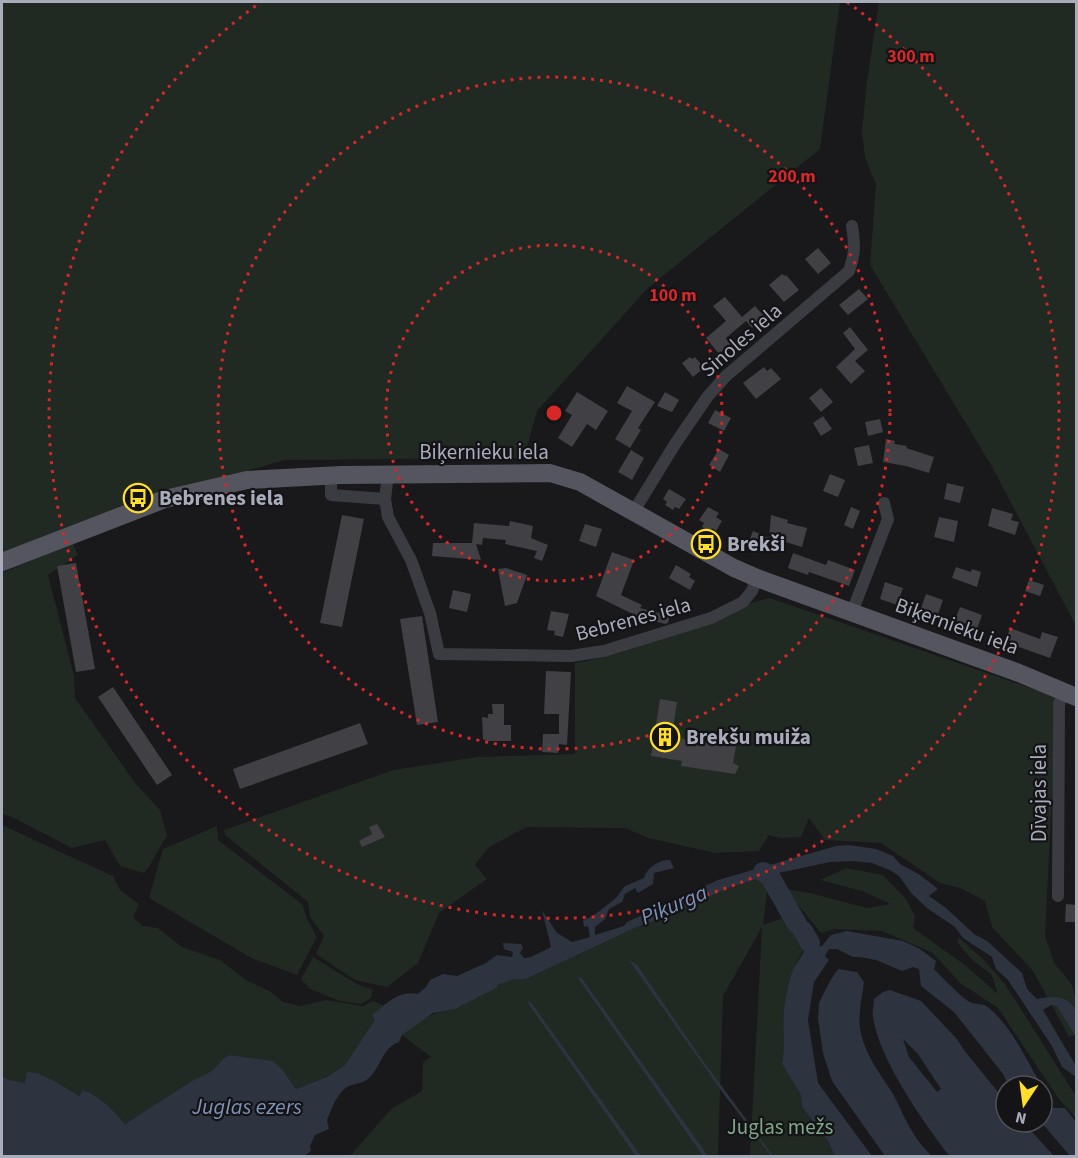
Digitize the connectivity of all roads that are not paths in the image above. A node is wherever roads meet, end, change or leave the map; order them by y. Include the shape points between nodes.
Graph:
1 (852, 226) dead end
2 (388, 474) junction
3 (332, 476) junction
4 (385, 499) junction
5 (884, 503) dead end
6 (634, 511) junction
7 (2, 562) edge
8 (757, 578) junction
9 (852, 612) junction
10 (1070, 694) edge
11 (1058, 896) dead end

1 - 6 street, Sinoles iela via 854,250 849,271 726,376 708,396
2 - 3 main road, Biķernieku iela
2 - 4 street, Bebrenes iela
2 - 6 main road, Biķernieku iela via 550,473 580,482
3 - 4 street via 331,495
3 - 7 main road, Biķernieku iela via 247,480 165,499
4 - 8 street, Bebrenes iela via 388,517 411,560 430,613 439,654 571,656 604,651 711,618 744,602
5 - 9 street via 888,519
6 - 8 main road, Biķernieku iela
8 - 9 main road, Biķernieku iela
9 - 10 main road, Biķernieku iela
10 - 11 street, Dīvajas iela via 1059,704

